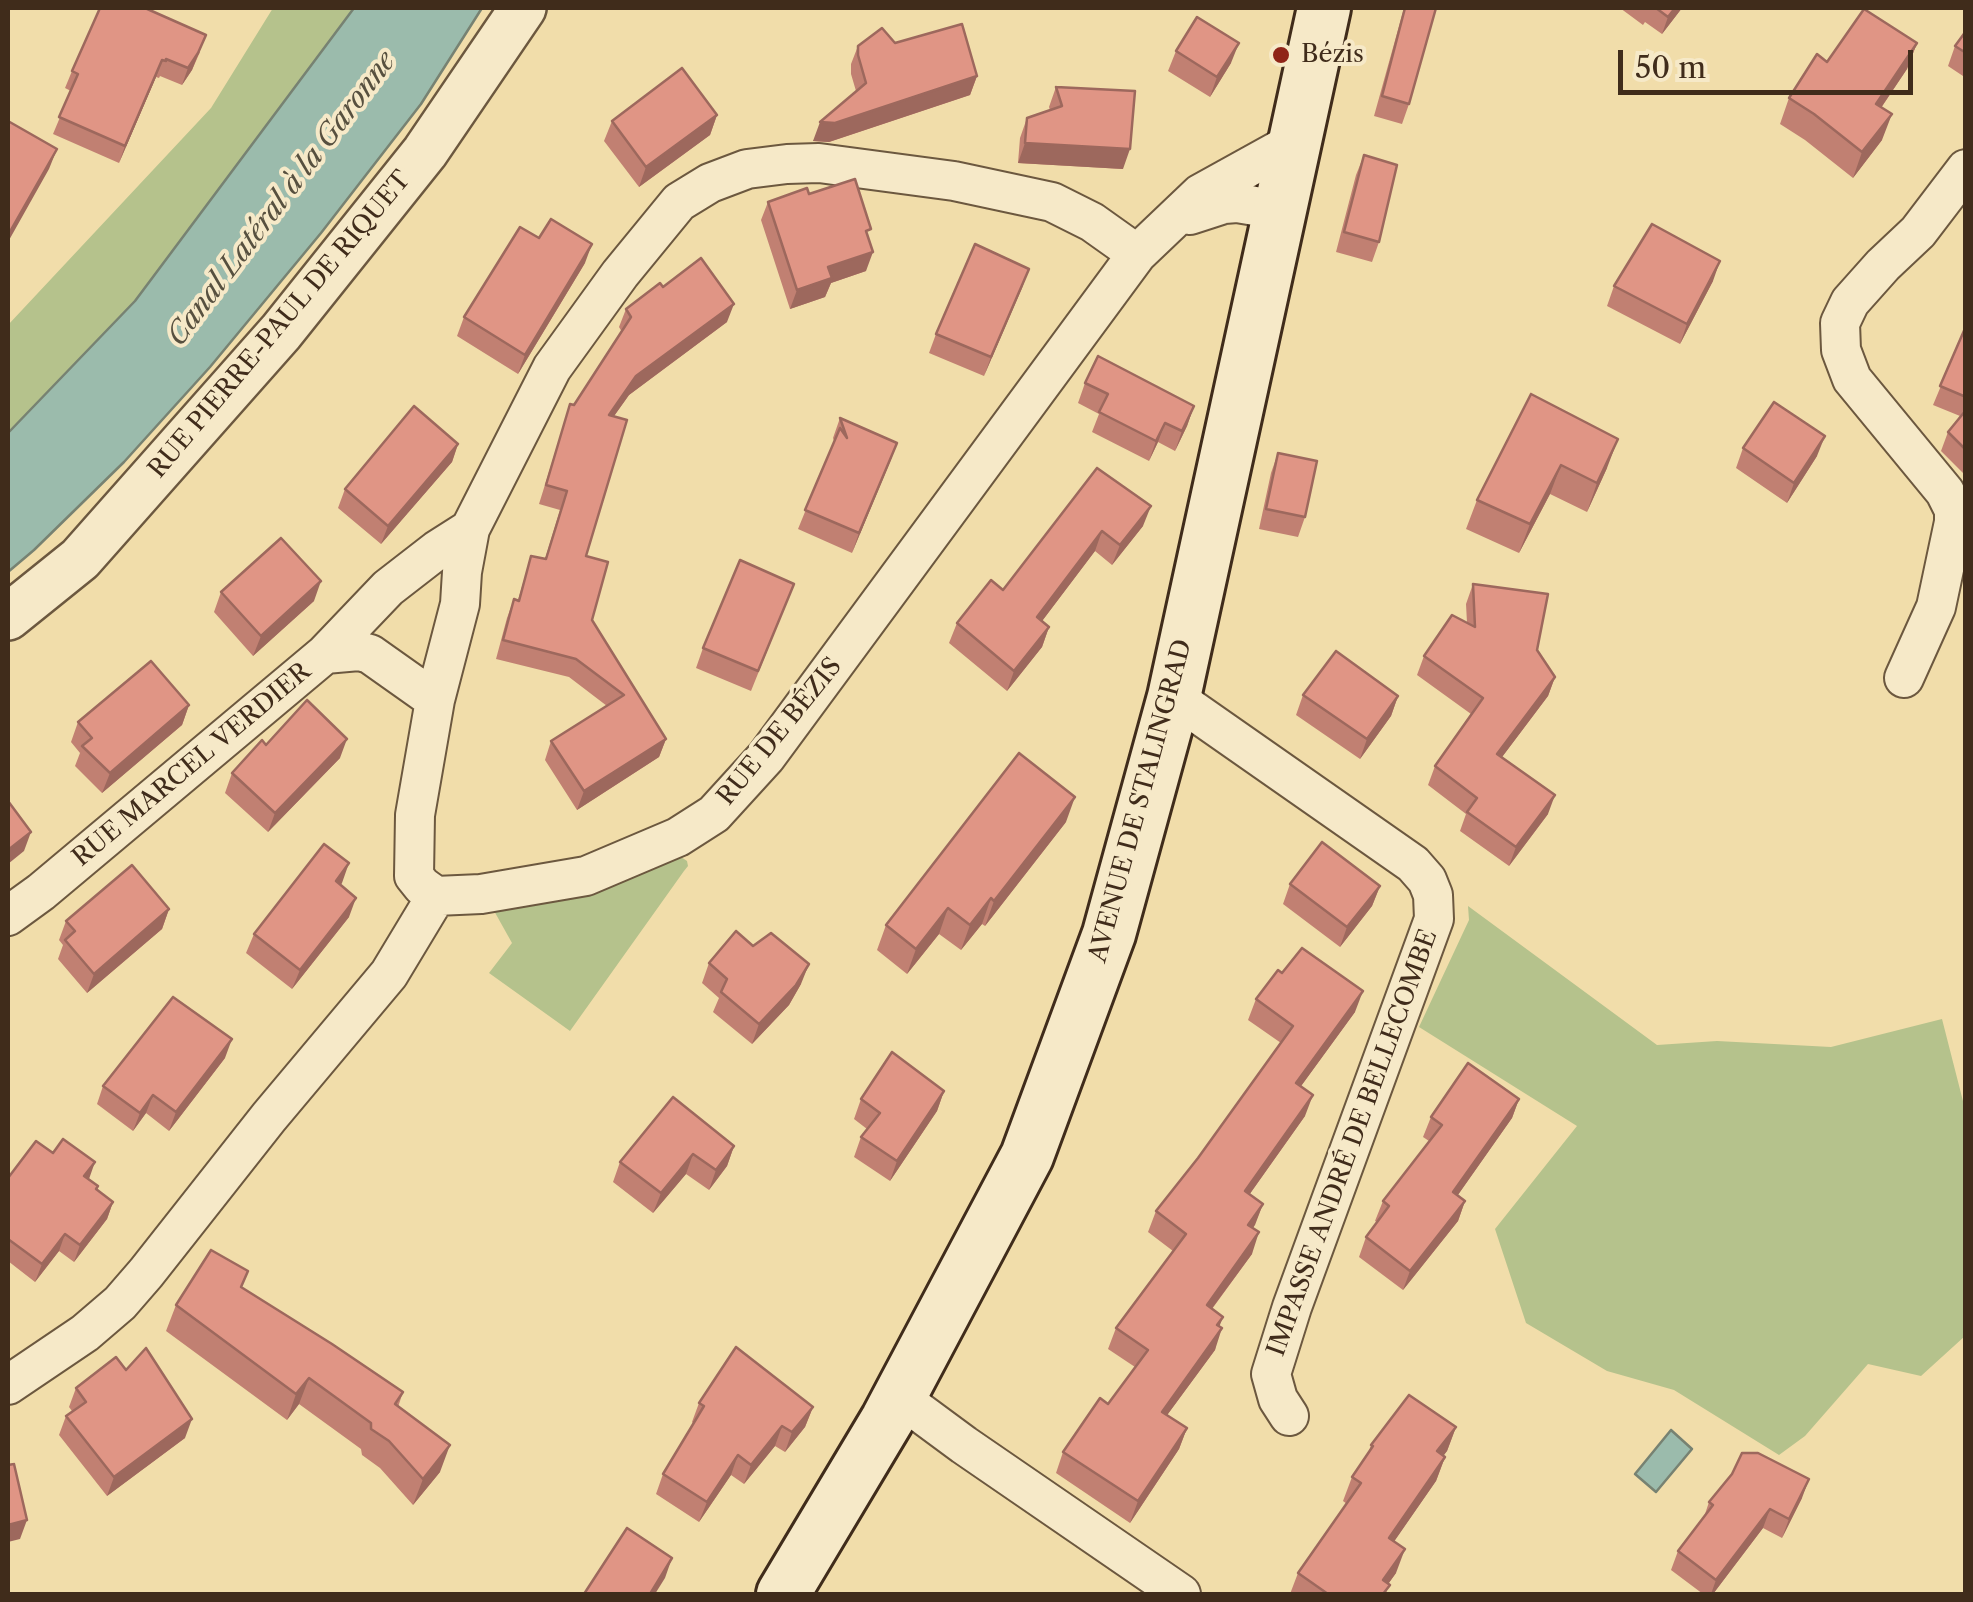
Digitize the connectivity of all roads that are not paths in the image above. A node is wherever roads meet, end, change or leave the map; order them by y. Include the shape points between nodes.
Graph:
1 (523, 8) edge
2 (1324, 8) edge
3 (1294, 142) junction
4 (1966, 169) edge
5 (1278, 210) junction
6 (1165, 227) junction
7 (1137, 254) junction
8 (470, 529) junction
9 (8, 618) edge
10 (325, 654) junction
11 (1904, 678) dead end
12 (1174, 697) junction
13 (435, 700) junction
14 (436, 896) junction
15 (8, 916) edge
16 (8, 1385) edge
17 (899, 1397) junction
18 (1289, 1416) dead end
19 (783, 1594) edge
20 (1181, 1594) edge

1 - 9 street, RUE PIERRE-PAUL DE RIQUET via 425,152 281,332 80,558
2 - 3 main road, AVENUE DE STALINGRAD
3 - 5 main road, AVENUE DE STALINGRAD
3 - 6 street, RUE DE BÉZIS via 1200,194
4 - 11 street via 1840,322 1852,379 1954,510 1936,608
5 - 6 street via 1224,204
5 - 12 main road, AVENUE DE STALINGRAD
6 - 7 street, RUE DE BÉZIS
7 - 8 street via 1052,202 954,182 819,163 746,169 710,183 679,202 552,368
7 - 14 street, RUE DE BÉZIS via 766,757 714,814 678,837 586,876
8 - 10 street via 388,588
8 - 13 street via 460,604
10 - 13 street, RUE MARCEL VERDIER via 370,654
10 - 15 street, RUE MARCEL VERDIER
12 - 17 main road, AVENUE DE STALINGRAD via 1109,934 1027,1156
12 - 18 street, IMPASSE ANDRÉ DE BELLECOMBE via 1413,864 1433,895 1434,919 1271,1374
13 - 14 street via 416,815 414,876
14 - 16 street via 389,974 146,1273 85,1333
17 - 19 main road, AVENUE DE STALINGRAD
17 - 20 street

